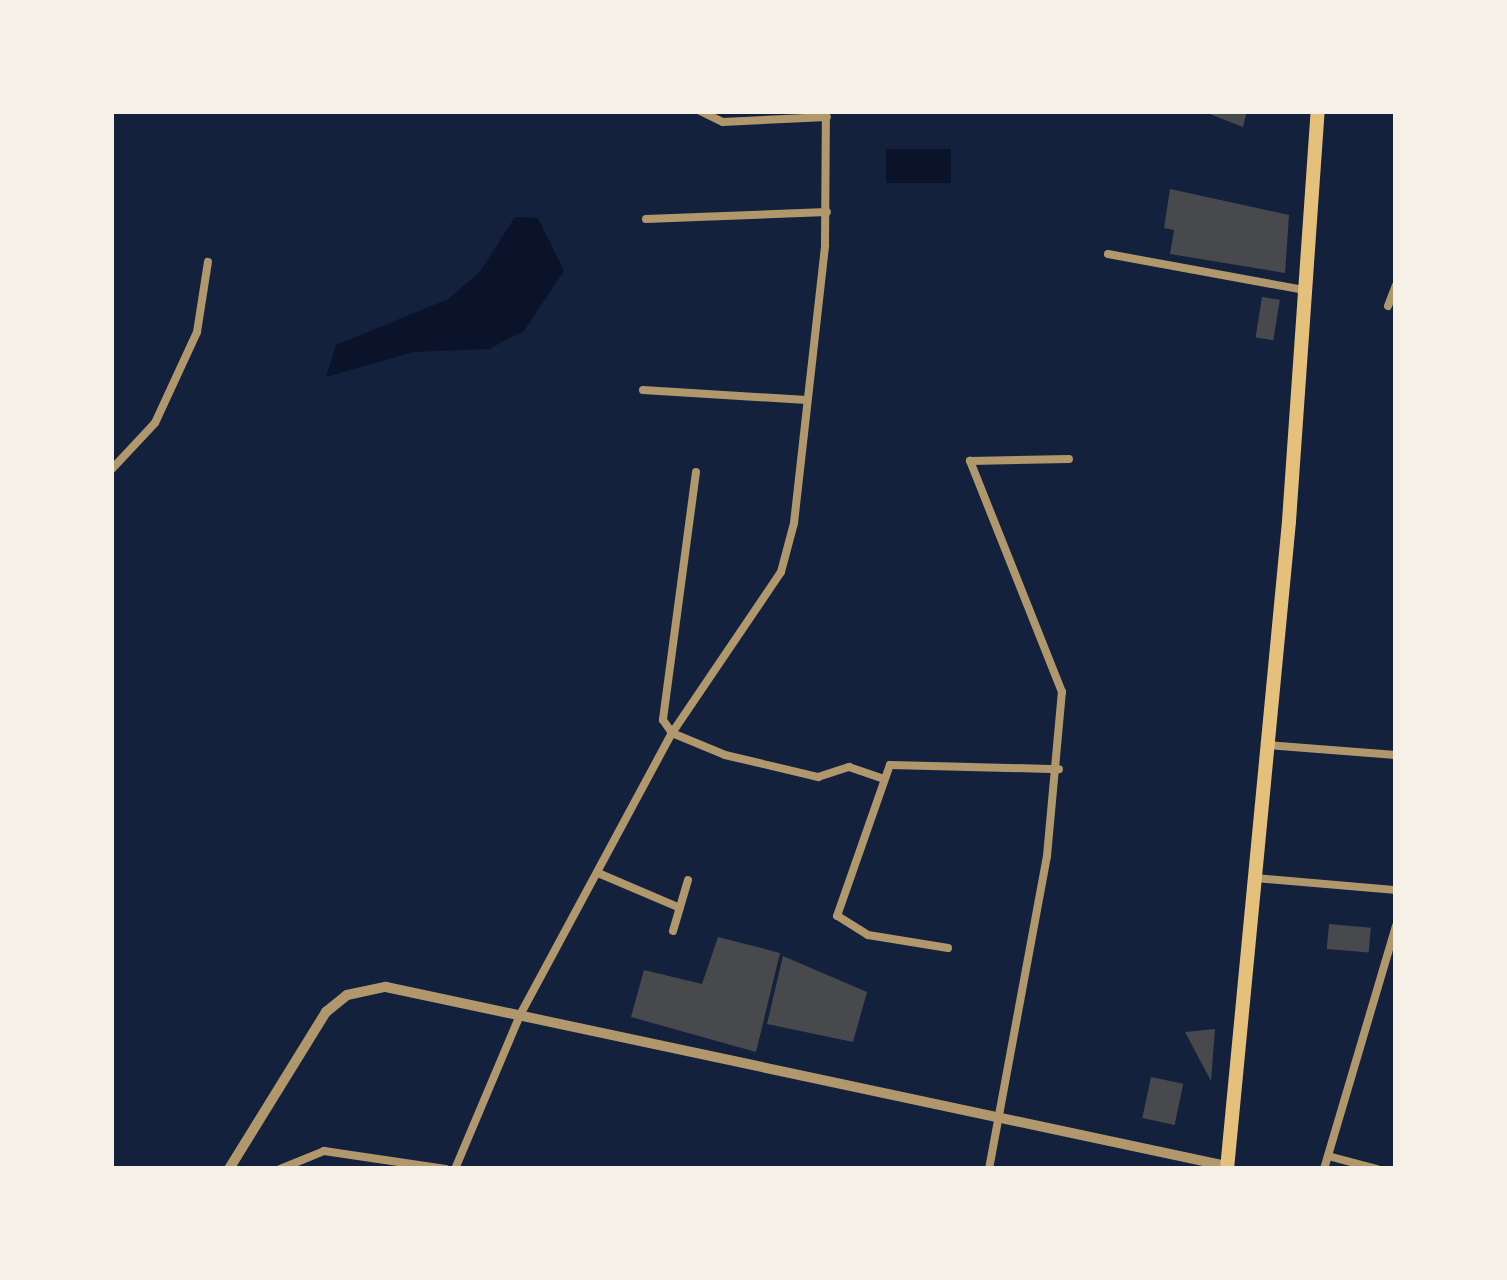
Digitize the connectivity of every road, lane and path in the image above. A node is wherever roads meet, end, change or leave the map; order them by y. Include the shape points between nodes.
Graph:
1 (700, 111) edge
2 (1318, 111) edge
3 (826, 114) edge
4 (743, 116) edge
5 (827, 212) junction
6 (646, 219) dead end
7 (1108, 254) dead end
8 (208, 262) dead end
9 (1396, 285) edge
10 (1305, 290) junction
11 (1388, 306) dead end
12 (644, 390) dead end
13 (807, 400) junction
14 (1069, 459) dead end
15 (111, 470) edge
16 (696, 472) dead end
17 (672, 733) junction
18 (1266, 745) junction
19 (1396, 755) edge
20 (1059, 770) junction
21 (881, 778) junction
22 (598, 873) junction
23 (1255, 878) junction
24 (688, 880) dead end
25 (1396, 890) edge
26 (680, 908) junction
27 (1396, 926) edge
28 (673, 931) dead end
29 (948, 948) dead end
30 (520, 1015) junction
31 (1000, 1121) junction
32 (1328, 1156) junction
33 (1227, 1167) edge
34 (229, 1169) edge
35 (280, 1169) edge
36 (450, 1169) edge
37 (989, 1169) edge
38 (1324, 1169) edge
39 (1377, 1169) edge

1 - 4 street
2 - 10 main road
3 - 4 street
3 - 5 street
5 - 6 street
5 - 13 street
7 - 10 street
8 - 15 street via 196,332 155,423
9 - 11 street
10 - 18 main road
12 - 13 street
13 - 17 street via 781,572
14 - 20 street via 970,461 1062,692
16 - 17 street via 663,720
17 - 21 street via 818,777 849,766
17 - 22 street
18 - 19 street
18 - 23 main road
20 - 21 street via 898,760
20 - 31 street
21 - 29 street via 837,916 868,935
22 - 26 street
22 - 30 street
23 - 25 street
23 - 33 main road
24 - 26 street
26 - 28 street
27 - 32 street
30 - 31 street
30 - 34 street via 399,987 346,995 326,1012
30 - 36 street
31 - 33 street
31 - 37 street
32 - 38 street
32 - 39 street
35 - 36 street via 324,1151

